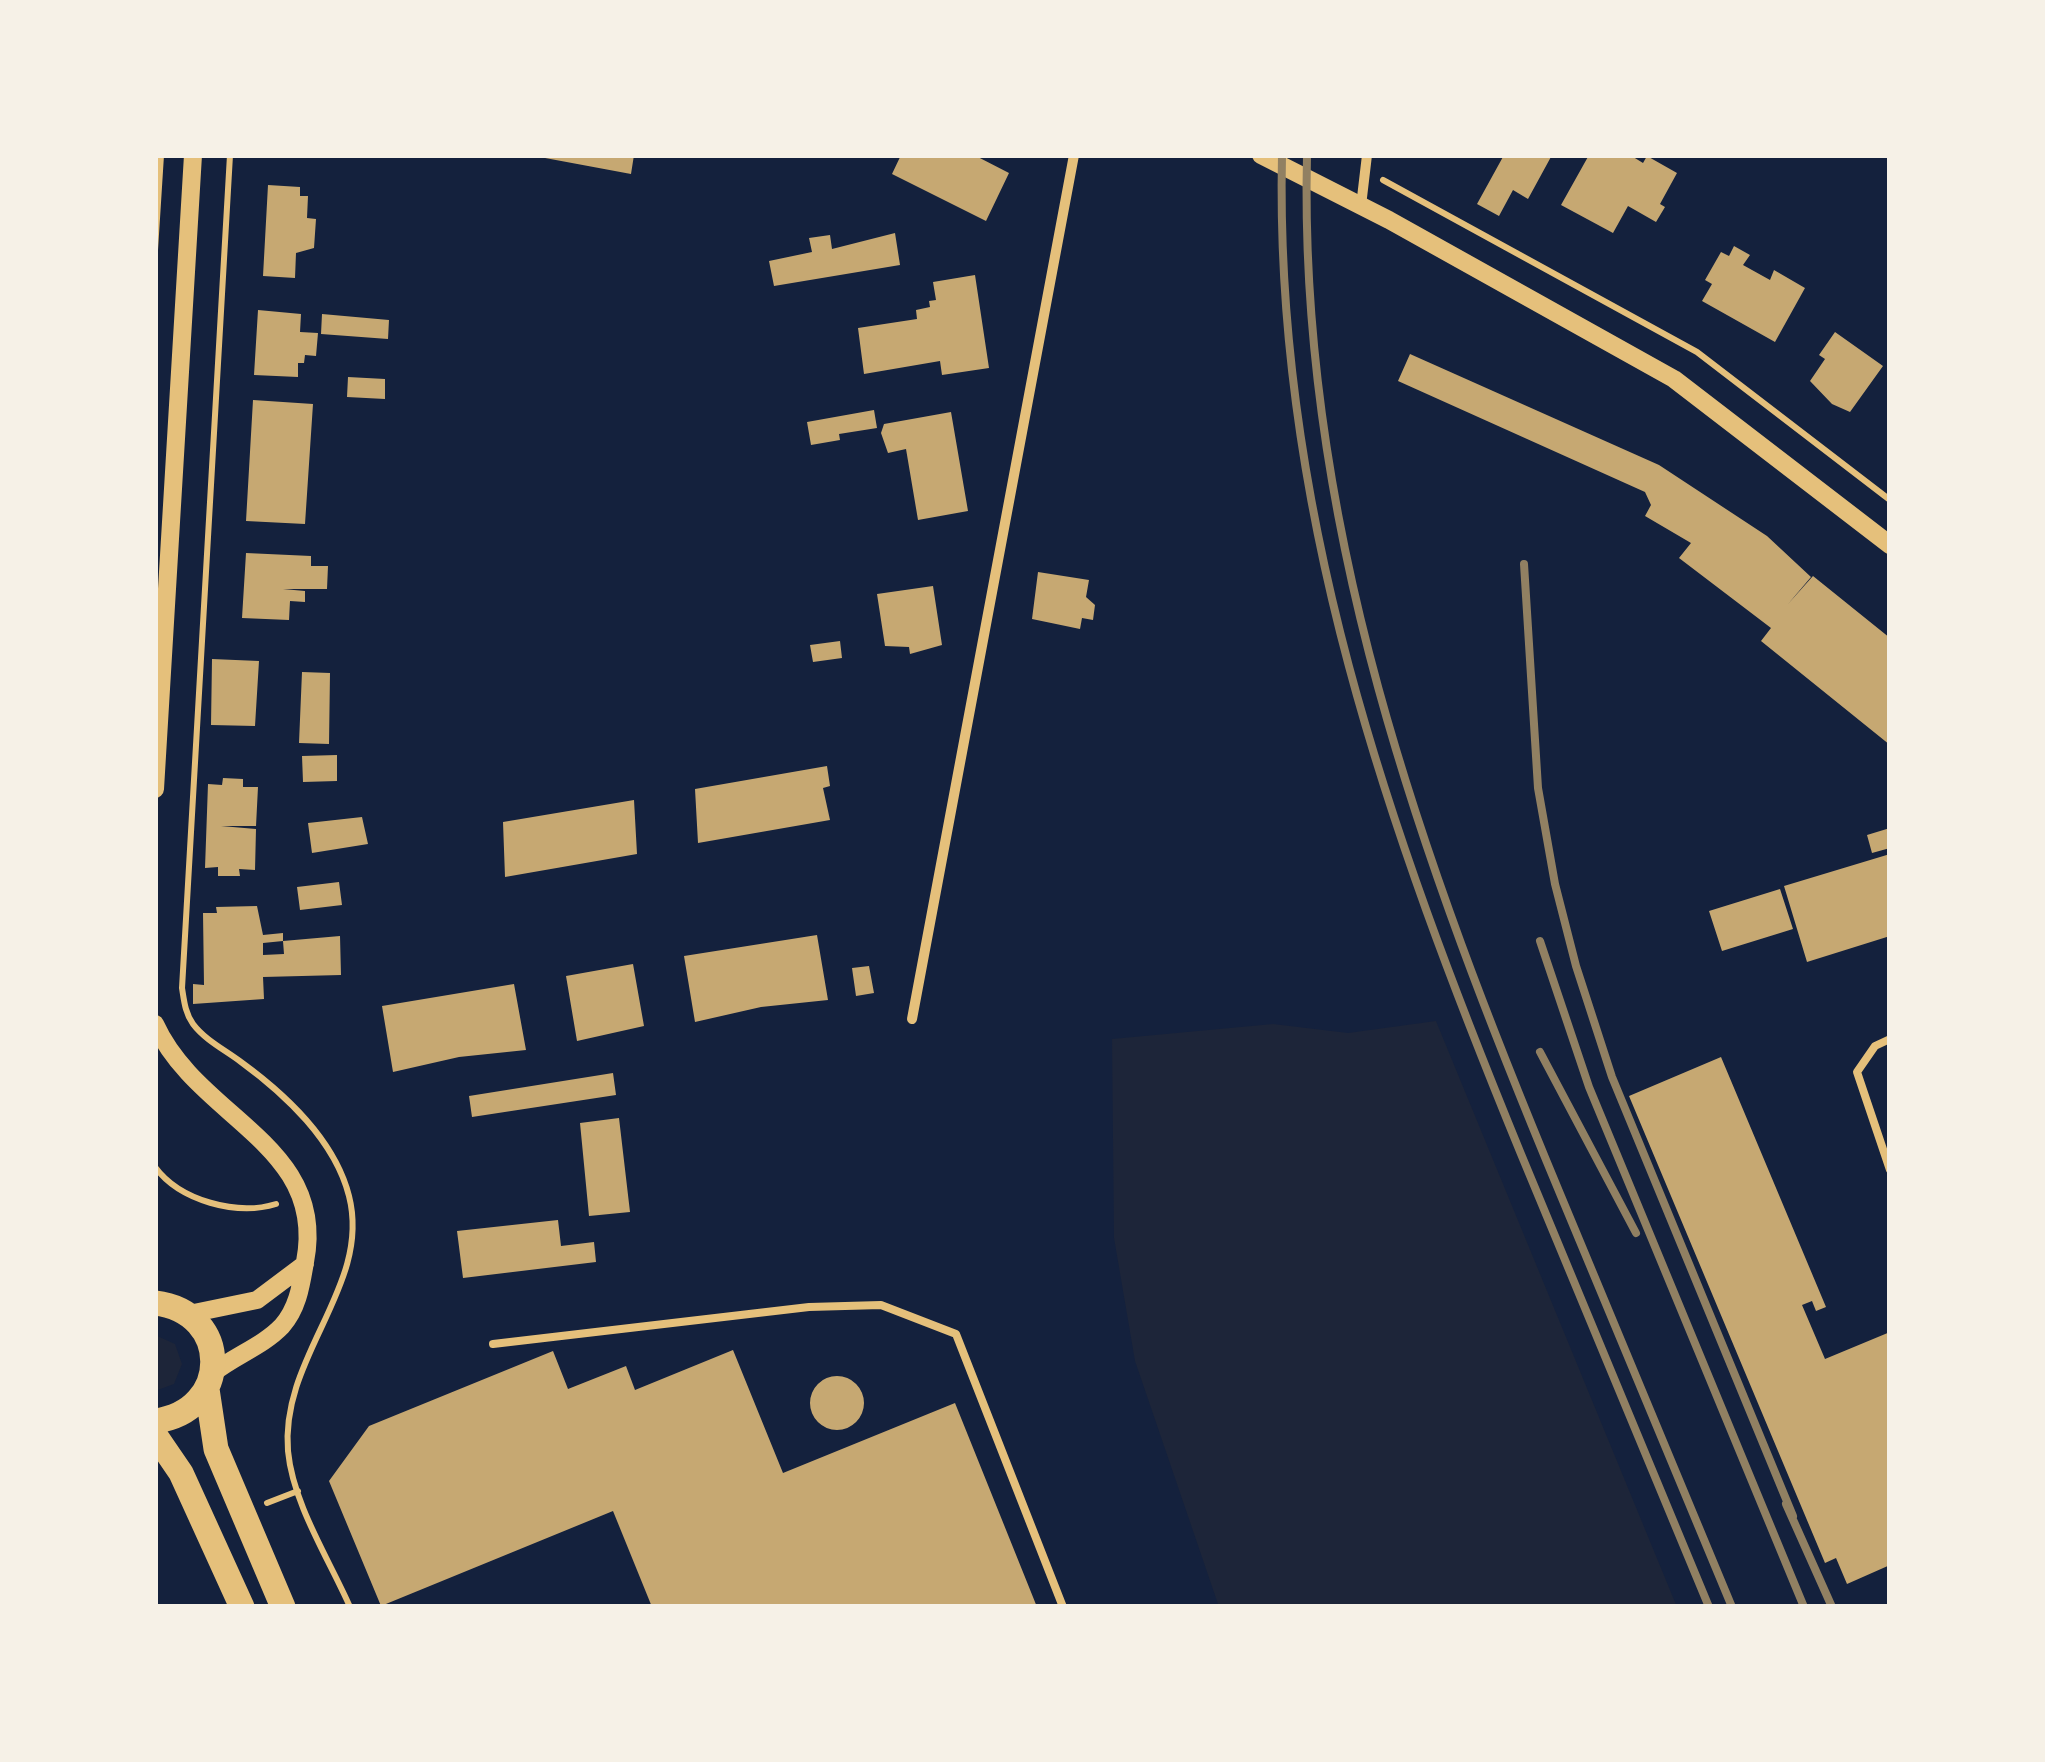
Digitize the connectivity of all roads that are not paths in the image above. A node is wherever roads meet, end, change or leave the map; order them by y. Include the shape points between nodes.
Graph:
1 (193, 155) edge
2 (1074, 155) edge
3 (1261, 155) edge
4 (1367, 155) edge
5 (1361, 206) junction
6 (1890, 545) edge
7 (155, 789) edge
8 (912, 1018) dead end
9 (155, 1024) edge
10 (1890, 1040) edge
11 (1890, 1170) edge
12 (305, 1264) junction
13 (155, 1284) edge
14 (172, 1308) edge
15 (493, 1344) dead end
16 (210, 1381) junction
17 (155, 1421) edge
18 (155, 1435) edge
19 (242, 1607) edge
20 (283, 1607) edge
21 (1063, 1607) edge

1 - 7 street
2 - 8 street
3 - 5 street
4 - 5 street
5 - 6 street via 1674,378
9 - 12 street via 191,1079 282,1161 304,1196 310,1240
10 - 11 lane via 1875,1046 1858,1072
12 - 14 street via 257,1300
12 - 16 street via 297,1300 280,1328
13 - 14 main road
14 - 16 main road via 209,1340
15 - 21 lane via 809,1307 881,1305 956,1334
16 - 17 main road via 186,1412
16 - 20 main road via 216,1449
18 - 19 main road via 181,1472

